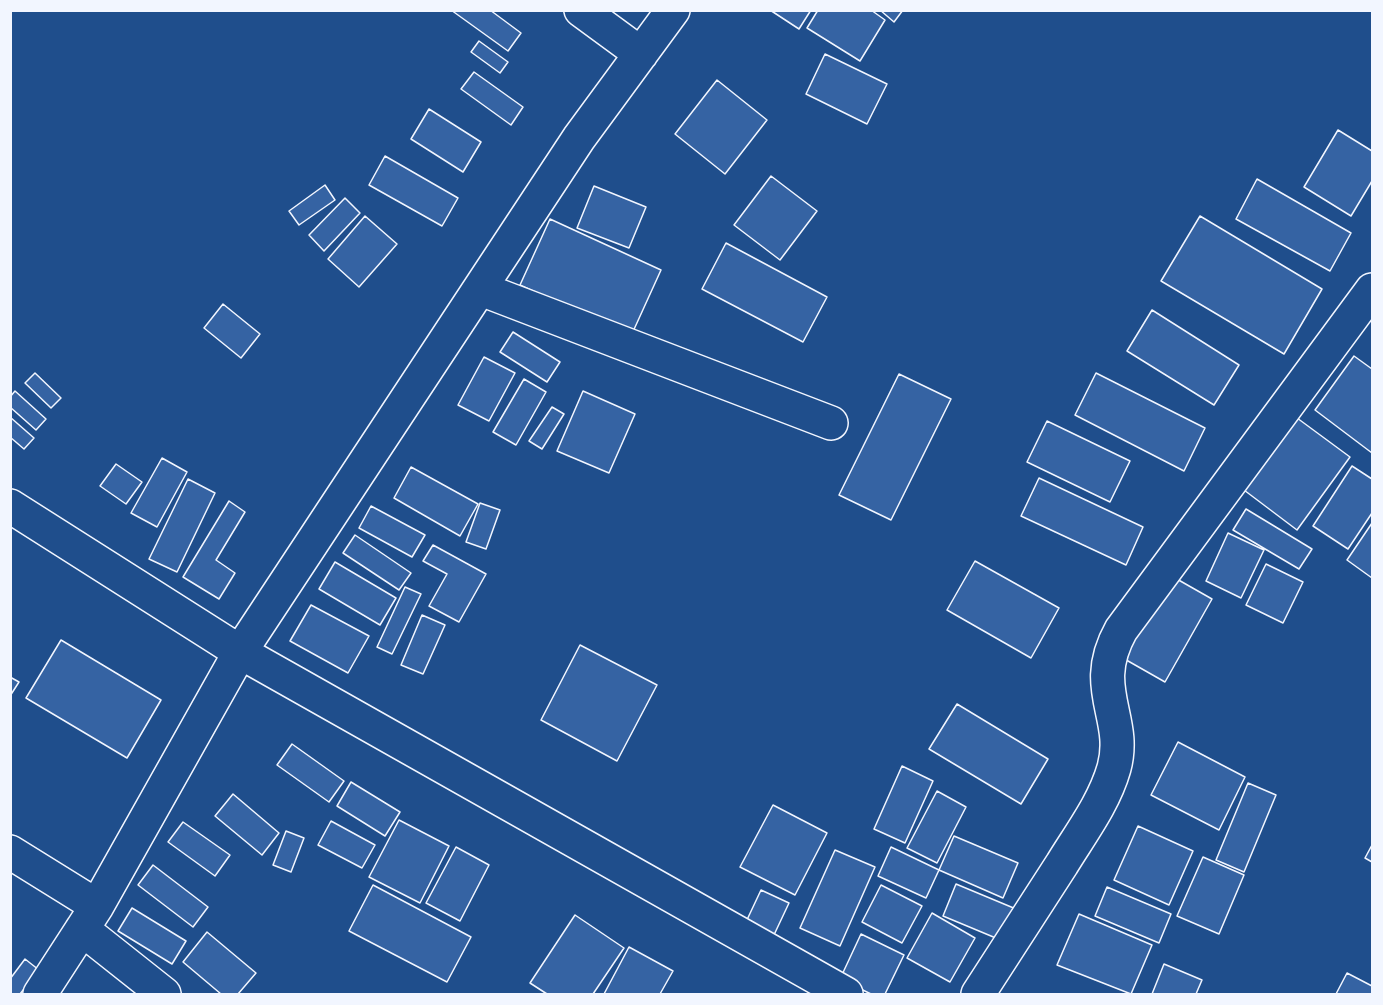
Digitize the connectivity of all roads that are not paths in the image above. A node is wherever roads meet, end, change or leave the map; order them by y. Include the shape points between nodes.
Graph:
1 (581, 10) edge
2 (673, 10) edge
3 (640, 54) junction
4 (480, 289) junction
5 (1372, 290) edge
6 (831, 423) dead end
7 (10, 506) edge
8 (240, 652) junction
9 (10, 852) edge
10 (89, 918) junction
11 (40, 994) edge
12 (164, 994) edge
13 (846, 994) edge
14 (978, 994) edge

1 - 3 street
2 - 3 street
3 - 4 street via 579,138
4 - 6 street
4 - 8 street
5 - 14 street via 1121,630 1112,648 1107,678 1118,740 1109,783 1090,820
7 - 8 street
8 - 10 street
8 - 13 street
9 - 10 street
10 - 11 street
10 - 12 street

